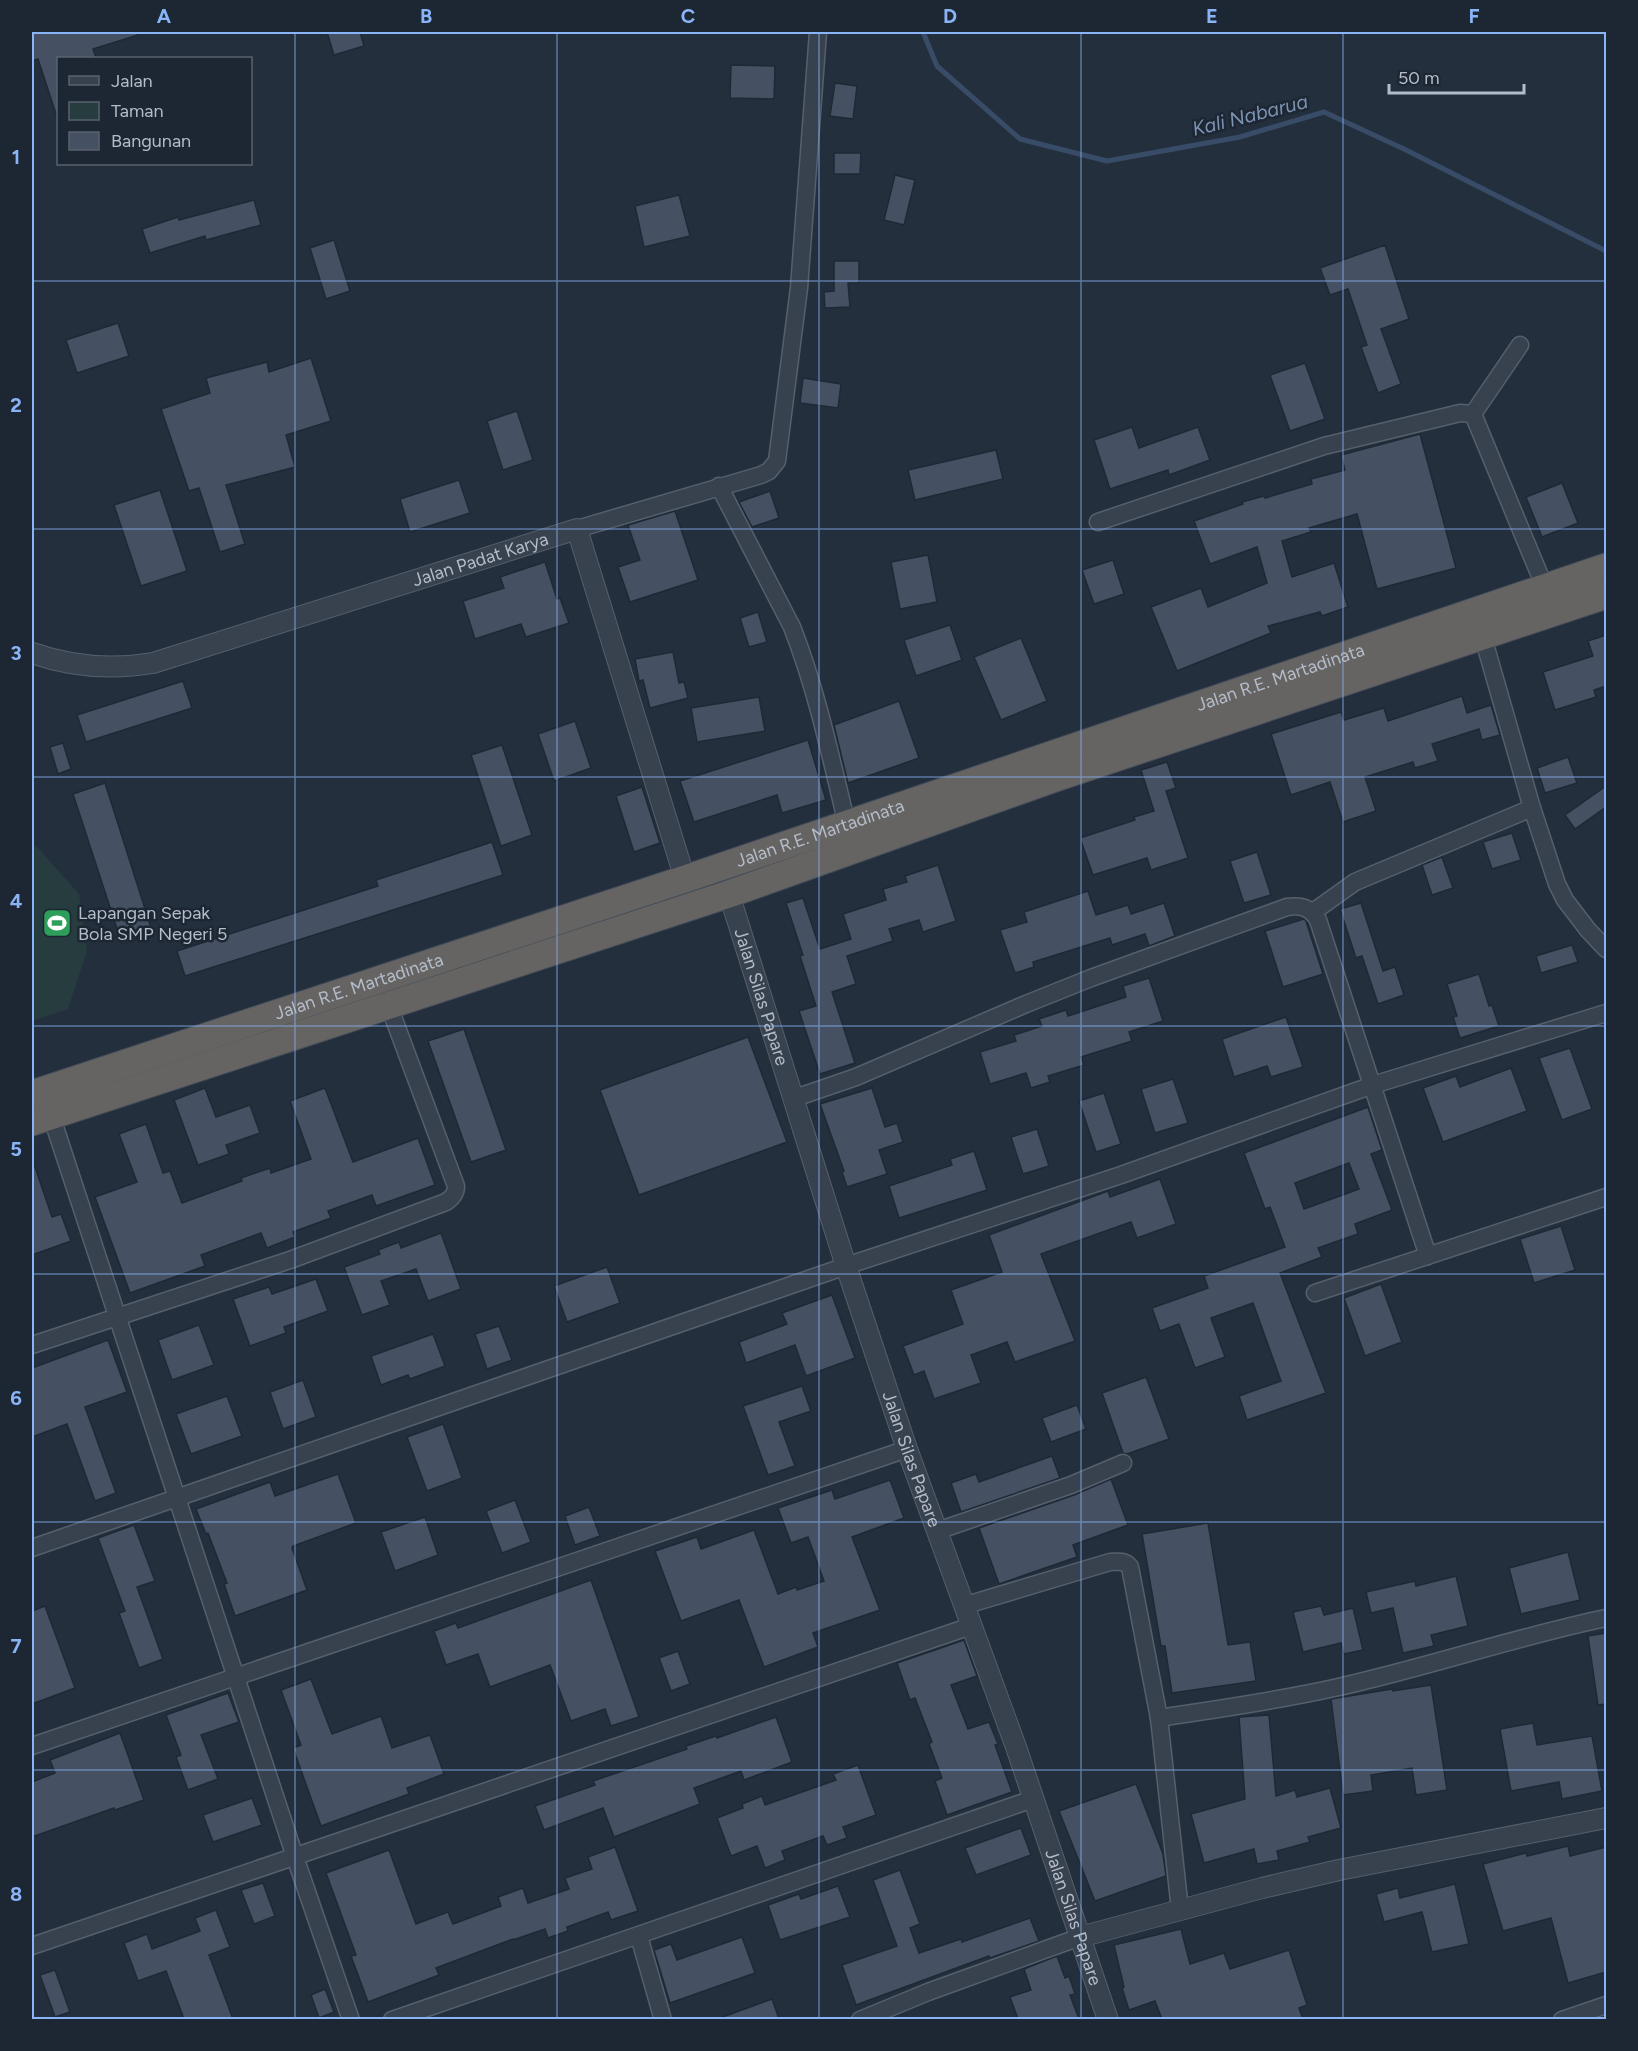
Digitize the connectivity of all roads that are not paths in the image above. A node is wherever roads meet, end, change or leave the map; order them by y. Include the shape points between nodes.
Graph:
1 (818, 32) edge
2 (1520, 345) dead end
3 (1473, 414) junction
4 (719, 486) junction
5 (1098, 522) dead end
6 (577, 529) junction
7 (1606, 567) edge
8 (1545, 588) junction
9 (1606, 595) edge
10 (1483, 637) junction
11 (32, 653) edge
12 (1284, 690) junction
13 (1532, 808) junction
14 (847, 825) junction
15 (685, 879) junction
16 (729, 894) junction
17 (1313, 912) junction
18 (1606, 950) edge
19 (389, 1005) junction
20 (1606, 1013) edge
21 (1373, 1085) junction
22 (32, 1094) edge
23 (795, 1098) junction
24 (41, 1118) edge
25 (1606, 1197) edge
26 (1428, 1256) junction
27 (846, 1266) junction
28 (1315, 1293) dead end
29 (116, 1317) junction
30 (32, 1345) edge
31 (907, 1449) junction
32 (1124, 1463) dead end
33 (177, 1498) junction
34 (937, 1531) junction
35 (32, 1548) edge
36 (963, 1606) junction
37 (1606, 1618) edge
38 (971, 1626) junction
39 (235, 1677) junction
40 (1159, 1718) junction
41 (32, 1746) edge
42 (1034, 1799) junction
43 (1606, 1818) edge
44 (295, 1857) junction
45 (1180, 1910) junction
46 (639, 1936) junction
47 (1080, 1937) junction
48 (32, 1946) edge
49 (1606, 2005) edge
50 (351, 2019) edge
51 (392, 2019) edge
52 (663, 2019) edge
53 (860, 2019) edge
54 (1108, 2019) edge
55 (1562, 2019) edge

1 - 4 street via 799,288 780,451 769,471
2 - 3 street
3 - 5 street via 1460,413 1324,446
3 - 8 street
4 - 6 street
4 - 14 street via 798,641
6 - 11 street, Jalan Padat Karya via 153,663 78,666
6 - 15 street
7 - 8 highway, Jalan R.E. Martadinata
8 - 12 highway, Jalan R.E. Martadinata
9 - 10 highway, Jalan R.E. Martadinata
10 - 12 highway, Jalan R.E. Martadinata
10 - 13 street
12 - 14 highway, Jalan R.E. Martadinata
12 - 16 highway, Jalan R.E. Martadinata via 1058,777
13 - 17 street via 1355,882
13 - 18 street via 1559,891
14 - 15 highway, Jalan R.E. Martadinata
15 - 22 highway, Jalan R.E. Martadinata
16 - 19 highway, Jalan R.E. Martadinata
16 - 23 street, Jalan Silas Papare
17 - 21 street
17 - 23 street via 1301,906 1287,907 1091,978 856,1077
19 - 24 highway, Jalan R.E. Martadinata
19 - 29 street via 456,1186 454,1195 446,1202 290,1260
20 - 21 street
21 - 26 street
21 - 27 street via 1121,1175
23 - 27 street, Jalan Silas Papare
24 - 29 street
25 - 26 street
26 - 28 street
27 - 31 street, Jalan Silas Papare
27 - 33 street
29 - 30 street
29 - 33 street
31 - 34 street, Jalan Silas Papare
31 - 39 street
32 - 34 street
33 - 35 street
33 - 39 street
34 - 36 street, Jalan Silas Papare
36 - 38 street, Jalan Silas Papare
36 - 40 street via 1110,1562 1128,1563
37 - 40 street via 1332,1688
38 - 42 street, Jalan Silas Papare
38 - 44 street
39 - 41 street
39 - 44 street
40 - 45 street
42 - 46 street
42 - 47 street, Jalan Silas Papare
43 - 45 street via 1339,1870
44 - 48 street
44 - 50 street
45 - 47 street
46 - 51 street
46 - 52 street
47 - 53 street
47 - 54 street, Jalan Silas Papare
49 - 55 street

